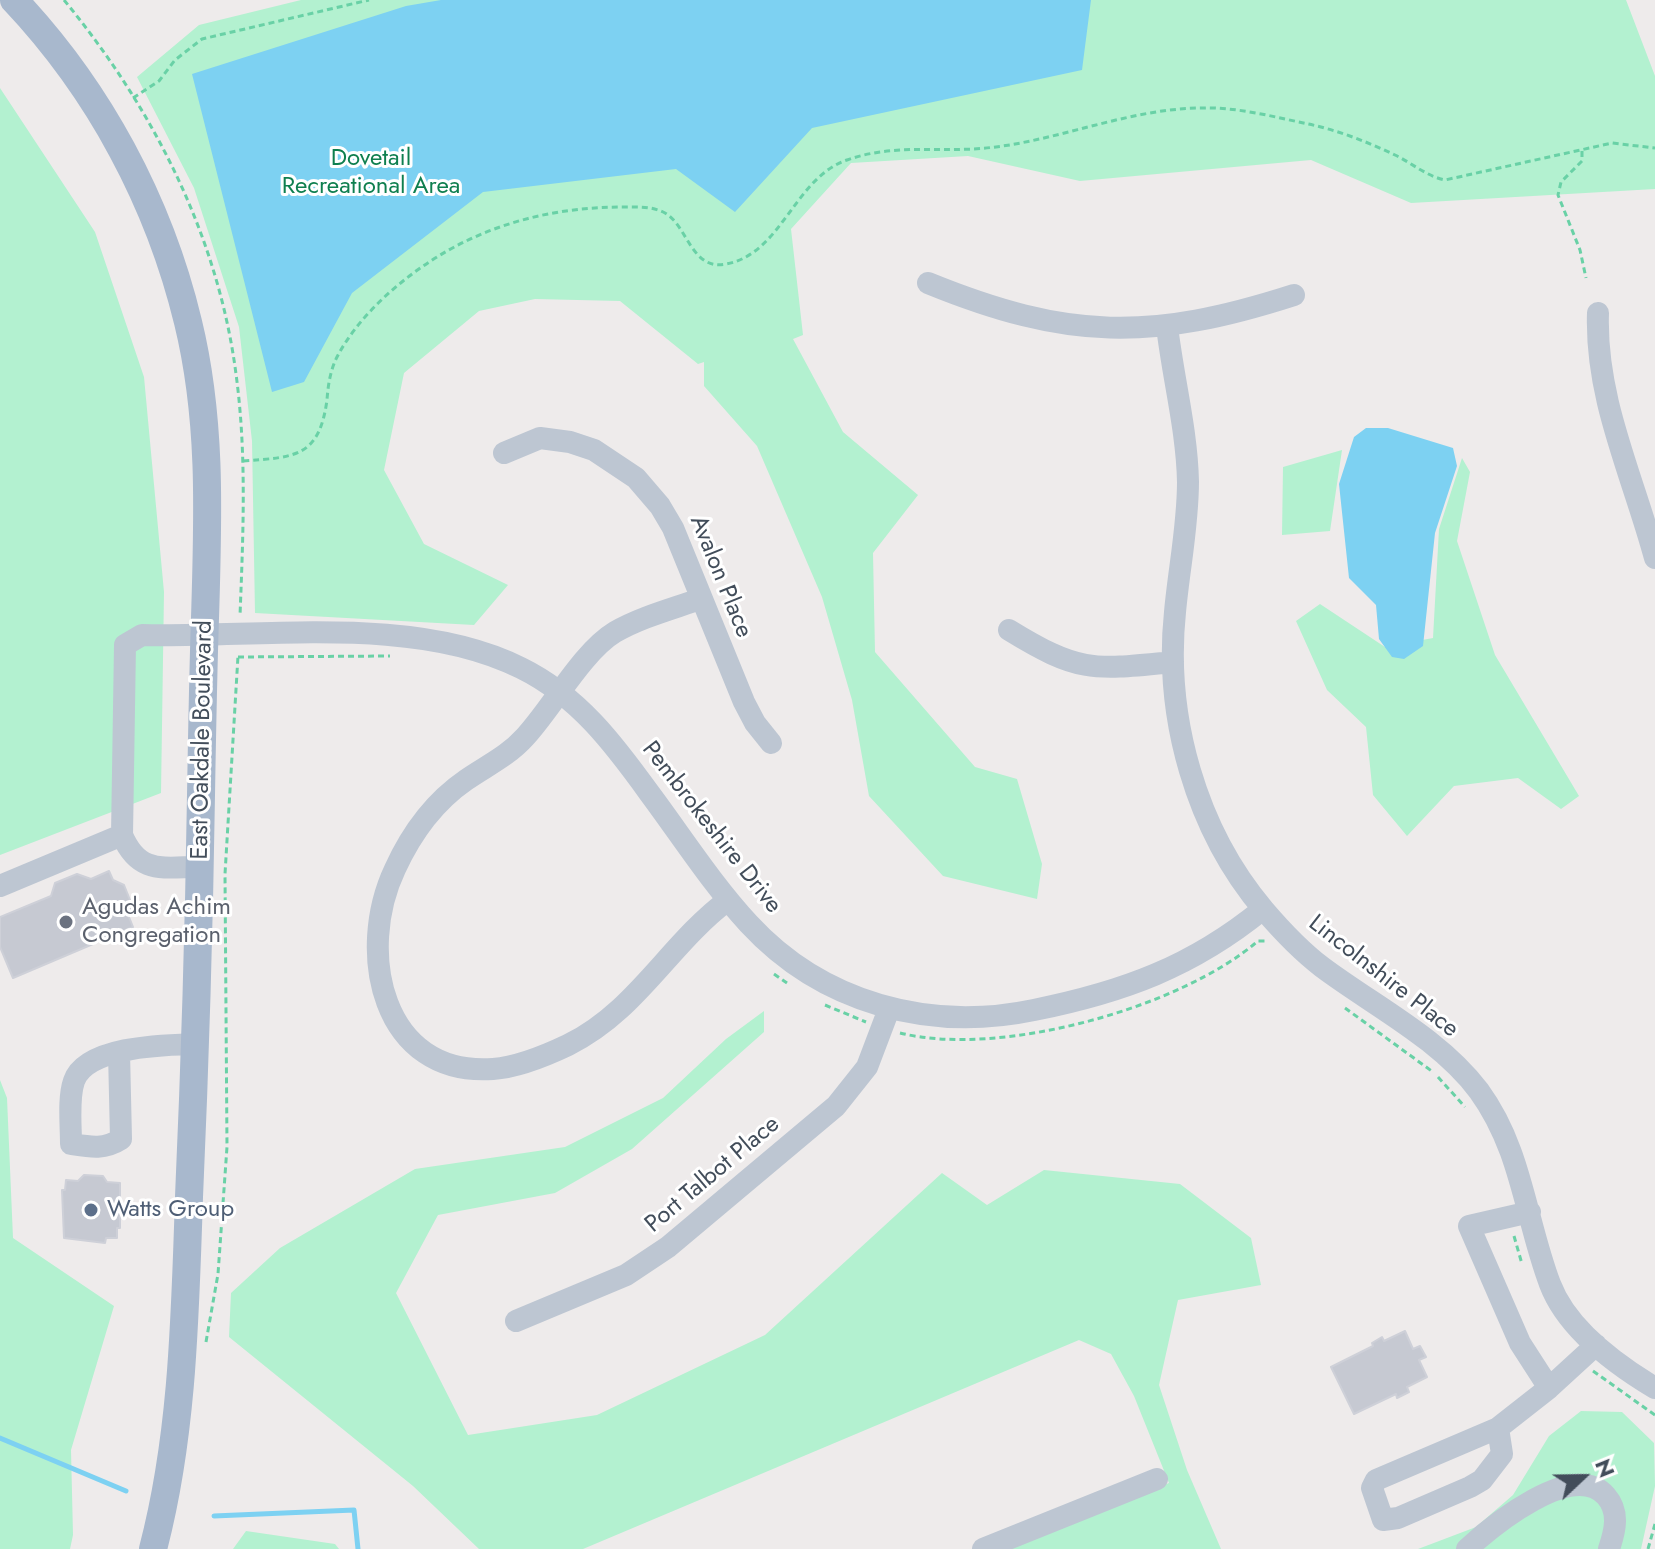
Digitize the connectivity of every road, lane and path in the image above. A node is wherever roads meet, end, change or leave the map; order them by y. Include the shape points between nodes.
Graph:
1 (14, 0) edge
2 (64, 0) edge
3 (369, 0) edge
4 (133, 98) junction
5 (1655, 148) edge
6 (1582, 151) junction
7 (1586, 278) dead end
8 (928, 283) dead end
9 (1294, 295) dead end
10 (1598, 313) dead end
11 (1167, 326) junction
12 (504, 453) dead end
13 (243, 461) junction
14 (1655, 558) edge
15 (700, 599) junction
16 (1009, 630) dead end
17 (204, 636) junction
18 (239, 646) junction
19 (391, 656) dead end
20 (1173, 662) junction
21 (560, 691) junction
22 (771, 743) dead end
23 (122, 835) junction
24 (200, 867) junction
25 (0, 886) edge
26 (728, 900) junction
27 (1263, 909) junction
28 (1274, 948) dead end
29 (768, 968) dead end
30 (789, 984) dead end
31 (1335, 1001) dead end
32 (819, 1002) dead end
33 (886, 1019) junction
34 (195, 1044) junction
35 (119, 1052) dead end
36 (1471, 1115) dead end
37 (1520, 1214) junction
38 (1522, 1266) dead end
39 (516, 1321) dead end
40 (205, 1349) dead end
41 (1589, 1351) junction
42 (1549, 1388) junction
43 (1655, 1388) edge
44 (1655, 1415) edge
45 (1498, 1428) junction
46 (1157, 1479) dead end
47 (1655, 1524) edge
48 (156, 1538) edge
49 (983, 1549) edge
50 (1467, 1549) edge
51 (1609, 1549) edge
52 (1648, 1549) edge

1 - 17 main road, East Oakdale Boulevard via 43,30 104,115 174,273 205,420
2 - 4 path
3 - 4 path via 202,39
4 - 13 path via 166,148 218,289 236,372
5 - 6 path via 1612,143
6 - 7 path via 1582,161 1561,182 1558,195
6 - 13 path via 1445,180 1312,124 1188,108 999,145 900,148 848,159 819,175 759,248 730,264 705,261 673,220 651,208 542,214 465,241 396,287 336,359 324,423 312,443 287,458
8 - 11 street via 994,310 1036,320 1109,328
9 - 11 street via 1210,320
10 - 14 street via 1603,387
11 - 20 street, Lincolnshire Place via 1188,479
12 - 15 street, Avalon Place via 548,438 616,462 667,516
13 - 18 path
15 - 21 street via 614,633
15 - 22 street, Avalon Place via 744,702
16 - 20 street via 1046,653 1090,668
17 - 18 street, Pembrokeshire Drive
17 - 23 street, Pembrokeshire Drive via 142,635 125,645
17 - 24 main road, East Oakdale Boulevard
18 - 19 path
18 - 21 street, Pembrokeshire Drive via 402,635 432,638 488,653
18 - 40 path via 225,874 227,1147 218,1274
20 - 27 street, Lincolnshire Place via 1183,746 1205,812 1223,850
21 - 26 street, Pembrokeshire Drive via 615,746
21 - 26 street via 517,745 440,802 393,872 379,919 378,976 387,1006 405,1034 438,1058 474,1069 539,1058 601,1025 628,1003 688,932
23 - 24 street via 138,861 151,867
23 - 25 street
24 - 34 main road, East Oakdale Boulevard
26 - 33 street, Pembrokeshire Drive via 792,963
27 - 33 street, Pembrokeshire Drive via 1198,957 1064,1004 979,1019
27 - 37 street, Lincolnshire Place via 1320,966 1416,1034 1478,1091 1520,1171
28 - 33 path via 1258,941 1234,961 1177,989 1032,1033 957,1039 906,1034
29 - 30 path
31 - 36 path via 1435,1073
32 - 33 path
33 - 39 street, Port Talbot Place via 867,1067 836,1106 668,1247 626,1275
34 - 35 street
34 - 48 main road, East Oakdale Boulevard via 181,1377
37 - 38 path
37 - 41 street, Lincolnshire Place via 1550,1286
37 - 42 street via 1469,1226 1520,1343
41 - 42 street
41 - 43 street, Lincolnshire Place
41 - 44 path via 1607,1384
42 - 45 street
45 - 45 street via 1376,1480 1372,1488 1383,1520 1482,1480 1502,1454
46 - 49 street
47 - 52 path
50 - 51 street via 1519,1507 1574,1486 1608,1498 1615,1515

